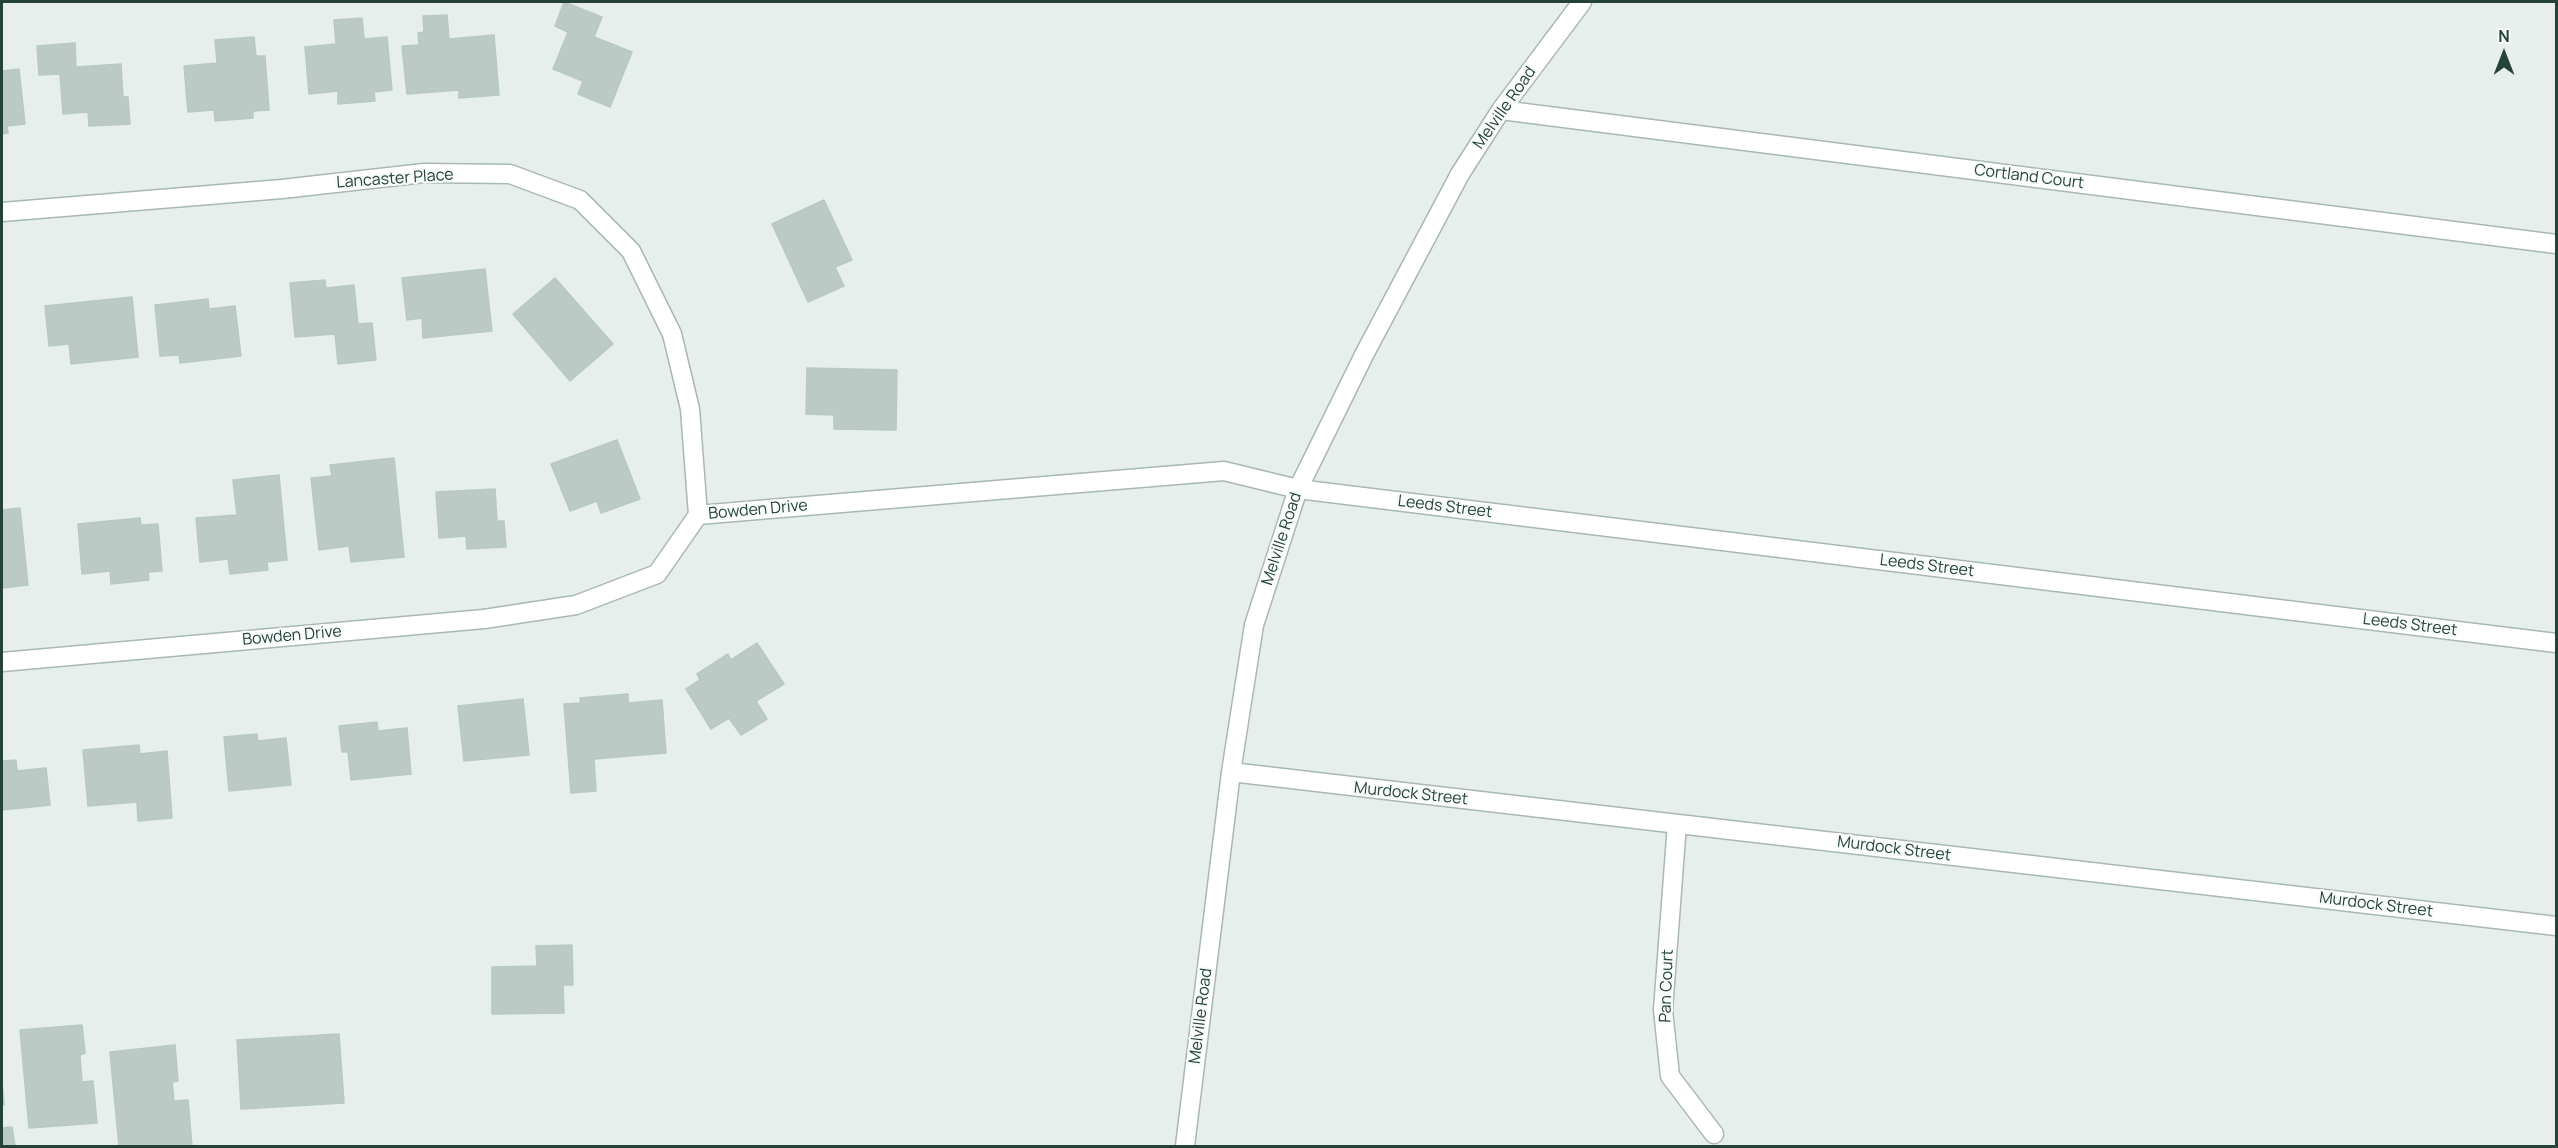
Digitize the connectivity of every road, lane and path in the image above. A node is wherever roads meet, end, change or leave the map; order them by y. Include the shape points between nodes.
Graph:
1 (1582, 2) edge
2 (1501, 111) junction
3 (2, 212) edge
4 (2556, 244) edge
5 (1298, 489) junction
6 (698, 515) junction
7 (2556, 643) edge
8 (2, 662) edge
9 (1231, 772) junction
10 (1677, 824) junction
11 (2556, 926) edge
12 (1714, 1134) dead end
13 (1185, 1146) edge

1 - 2 street, Melville Road
2 - 4 street, Cortland Court
2 - 5 street, Melville Road via 1460,174
3 - 6 street, Lancaster Place via 424,173 510,174 580,200 631,251 672,334 690,409
5 - 6 street, Bowden Drive via 1224,471
5 - 7 street, Leeds Street
5 - 9 street, Melville Road via 1254,625
6 - 8 street, Bowden Drive via 657,574 576,605 484,620
9 - 10 street, Murdock Street
9 - 13 street, Melville Road
10 - 11 street, Murdock Street
10 - 12 street, Pan Court via 1663,1010 1670,1076

